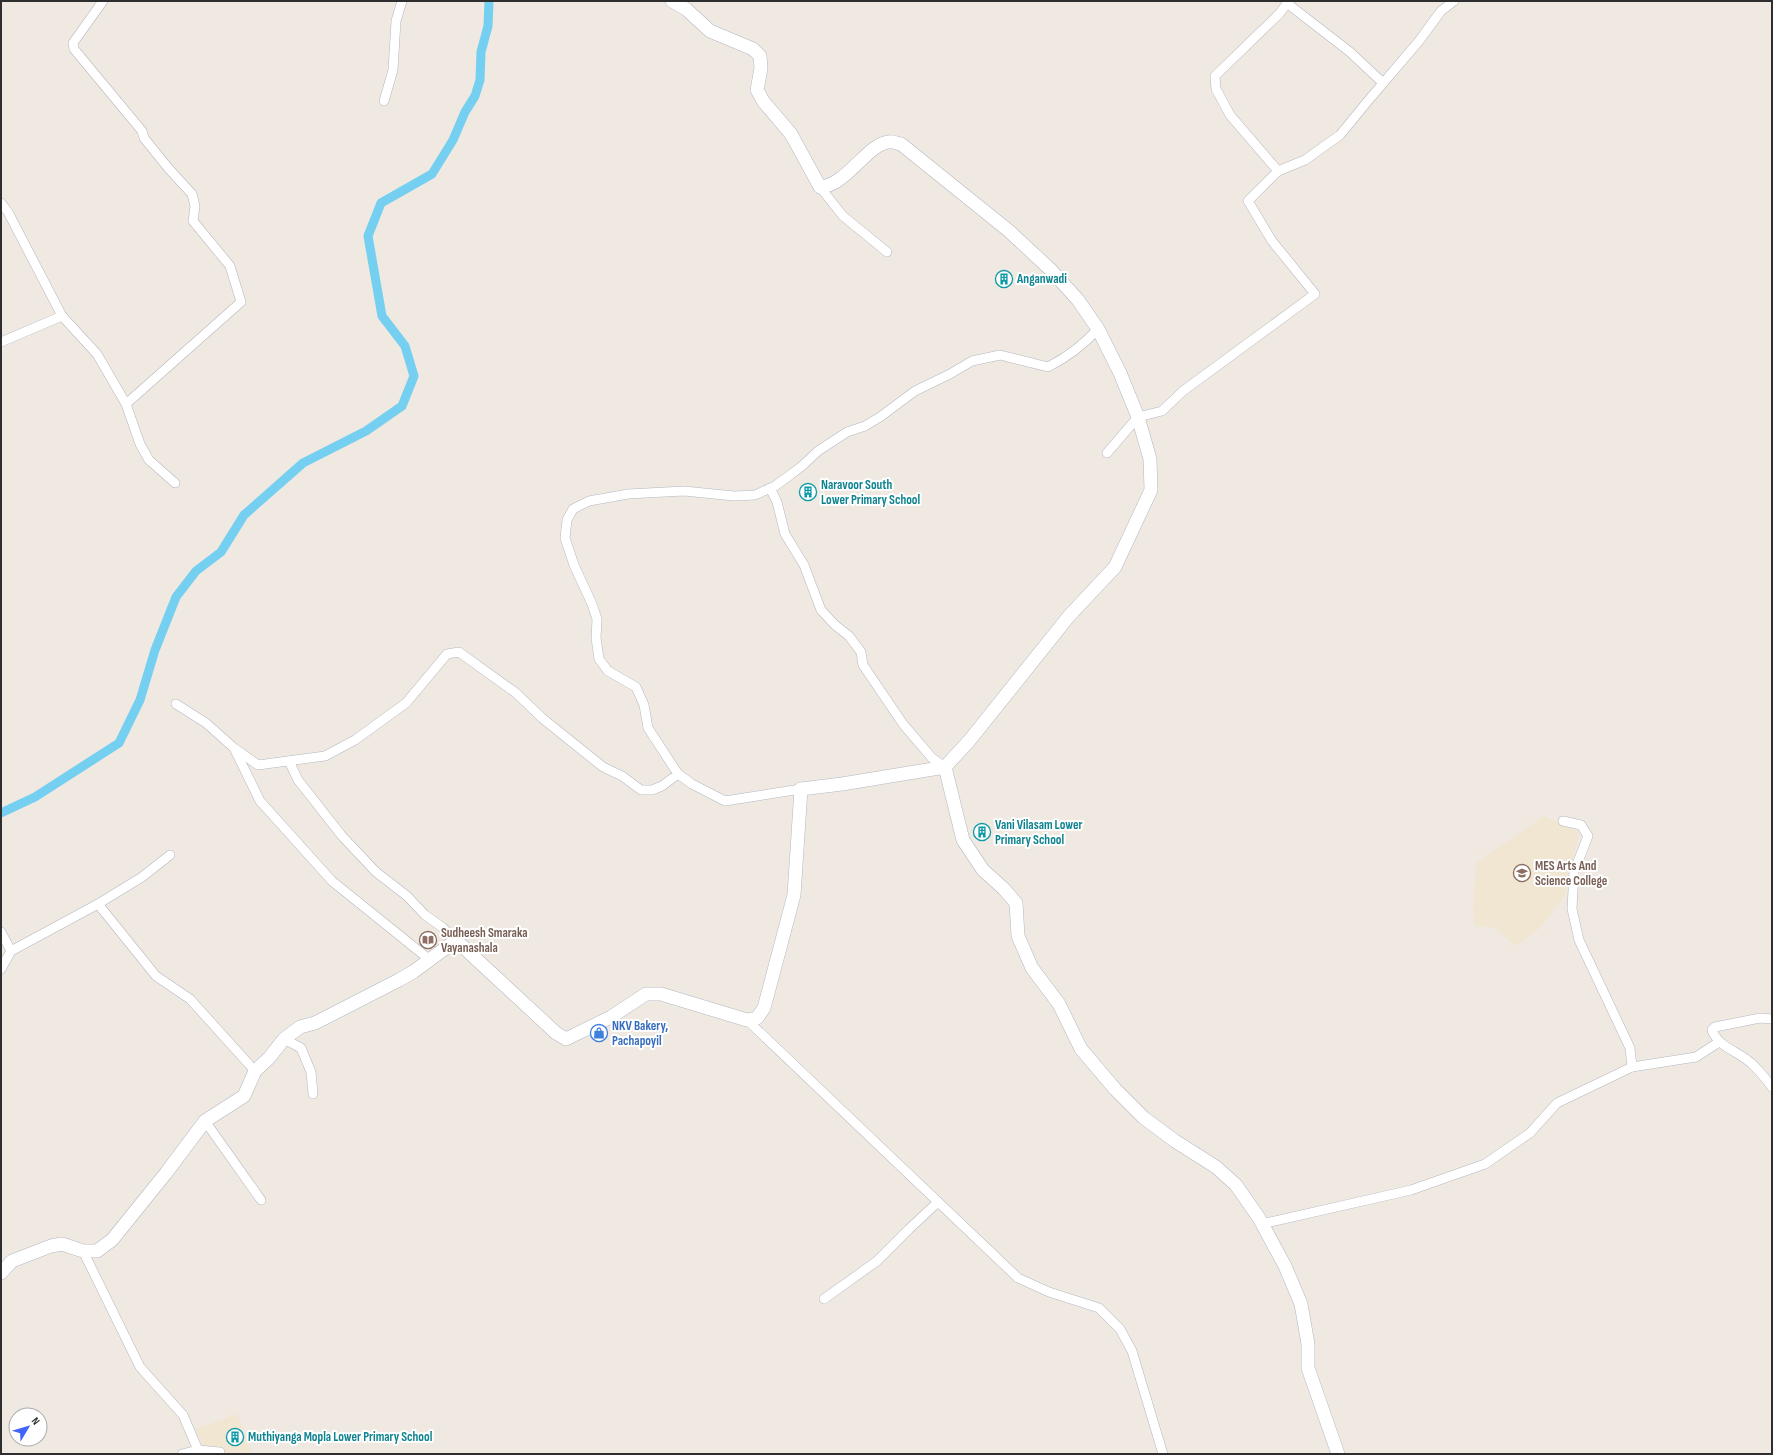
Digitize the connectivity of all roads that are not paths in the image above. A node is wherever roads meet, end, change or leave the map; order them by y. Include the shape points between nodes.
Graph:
1 (103, 1) edge
2 (402, 1) edge
3 (672, 1) edge
4 (1454, 1) edge
5 (1288, 2) edge
6 (689, 5) edge
7 (1383, 83) junction
8 (384, 101) dead end
9 (1278, 171) junction
10 (820, 187) junction
11 (1, 203) edge
12 (887, 252) dead end
13 (62, 316) junction
14 (1098, 329) junction
15 (1, 342) edge
16 (126, 404) junction
17 (1138, 417) junction
18 (1107, 453) dead end
19 (175, 483) dead end
20 (770, 488) junction
21 (176, 704) dead end
22 (234, 748) junction
23 (289, 761) junction
24 (945, 767) junction
25 (678, 774) junction
26 (801, 789) junction
27 (1563, 821) dead end
28 (170, 855) dead end
29 (98, 904) junction
30 (1, 932) edge
31 (460, 944) junction
32 (11, 951) junction
33 (430, 960) junction
34 (1, 969) edge
35 (1772, 1019) edge
36 (747, 1020) junction
37 (284, 1039) junction
38 (1719, 1042) junction
39 (1632, 1067) junction
40 (255, 1070) junction
41 (1772, 1087) edge
42 (313, 1094) dead end
43 (205, 1121) junction
44 (260, 1200) dead end
45 (938, 1202) junction
46 (1262, 1224) junction
47 (83, 1251) junction
48 (1, 1273) edge
49 (824, 1300) dead end
50 (198, 1450) junction
51 (220, 1452) dead end
52 (182, 1454) edge
53 (1163, 1454) edge
54 (1338, 1454) edge

1 - 16 street via 73,43 74,49 142,131 144,138 169,169 192,194 196,206 193,221 230,266 241,302
2 - 8 street via 396,21 392,70
3 - 6 street
4 - 7 street via 1441,12
5 - 7 street via 1350,52
5 - 9 street via 1215,76 1216,89 1230,115
6 - 10 street via 710,31 753,50 760,56 757,90 791,134
7 - 9 street via 1340,135 1305,160
9 - 17 street via 1248,200 1272,241 1315,294 1183,391 1162,411
10 - 12 street via 843,216
10 - 14 street via 828,186 840,179 876,147 889,142 901,144 1009,231 1046,265 1078,300
11 - 13 street
13 - 15 street
13 - 16 street via 97,354
14 - 17 street
14 - 20 street via 1063,360 1048,367 1000,355 972,361 915,391 865,426 847,432
16 - 19 street via 140,444 149,460
17 - 18 street
17 - 24 street via 1150,459 1151,490 1116,567 1069,616 969,741
20 - 24 street via 777,502 785,534 804,565 821,610 861,652 863,665 903,724 932,758
20 - 25 street via 755,495 734,496 684,491 604,497 573,509 567,520 565,538 597,620 599,659 608,671 636,687 644,705 648,728
21 - 22 street via 206,723
22 - 23 street via 258,765
22 - 33 street via 260,801 332,881
23 - 25 street via 325,756 355,740 406,703 447,654 459,652 516,693 542,718 604,766 641,790 652,790 662,786
23 - 31 street via 298,780 342,836 376,872
24 - 26 street
24 - 46 street via 963,840 983,870 1016,903 1018,936 1032,968 1058,1004 1081,1048 1115,1089 1144,1118 1216,1167 1236,1186
25 - 26 street via 725,801
26 - 36 street via 794,895 764,1008 757,1018
27 - 39 street via 1582,824 1588,836 1574,872 1572,909 1579,940 1630,1048
28 - 29 street via 142,877
29 - 32 street
29 - 40 street via 156,976 190,999
30 - 32 street
31 - 33 street via 451,944
31 - 36 street via 556,1033 566,1038 611,1017 646,994 661,994
32 - 34 street
33 - 37 street via 399,980 315,1023 300,1027
35 - 38 street via 1760,1018 1715,1027 1712,1030
36 - 45 street
37 - 40 street via 270,1058
37 - 42 street via 301,1048 311,1072
38 - 39 street via 1696,1057
38 - 41 street via 1751,1063
39 - 46 street via 1557,1103 1530,1133 1485,1164 1411,1190
40 - 43 street via 244,1096
43 - 44 street
43 - 47 street via 112,1240 96,1251
45 - 49 street via 877,1261
45 - 53 street via 1018,1278 1049,1292 1099,1308 1120,1329 1132,1351
46 - 54 street via 1286,1266 1301,1304 1308,1344 1308,1368
47 - 48 street via 62,1244 51,1246 12,1261
47 - 50 street via 140,1367 183,1415
50 - 51 street
50 - 52 street

